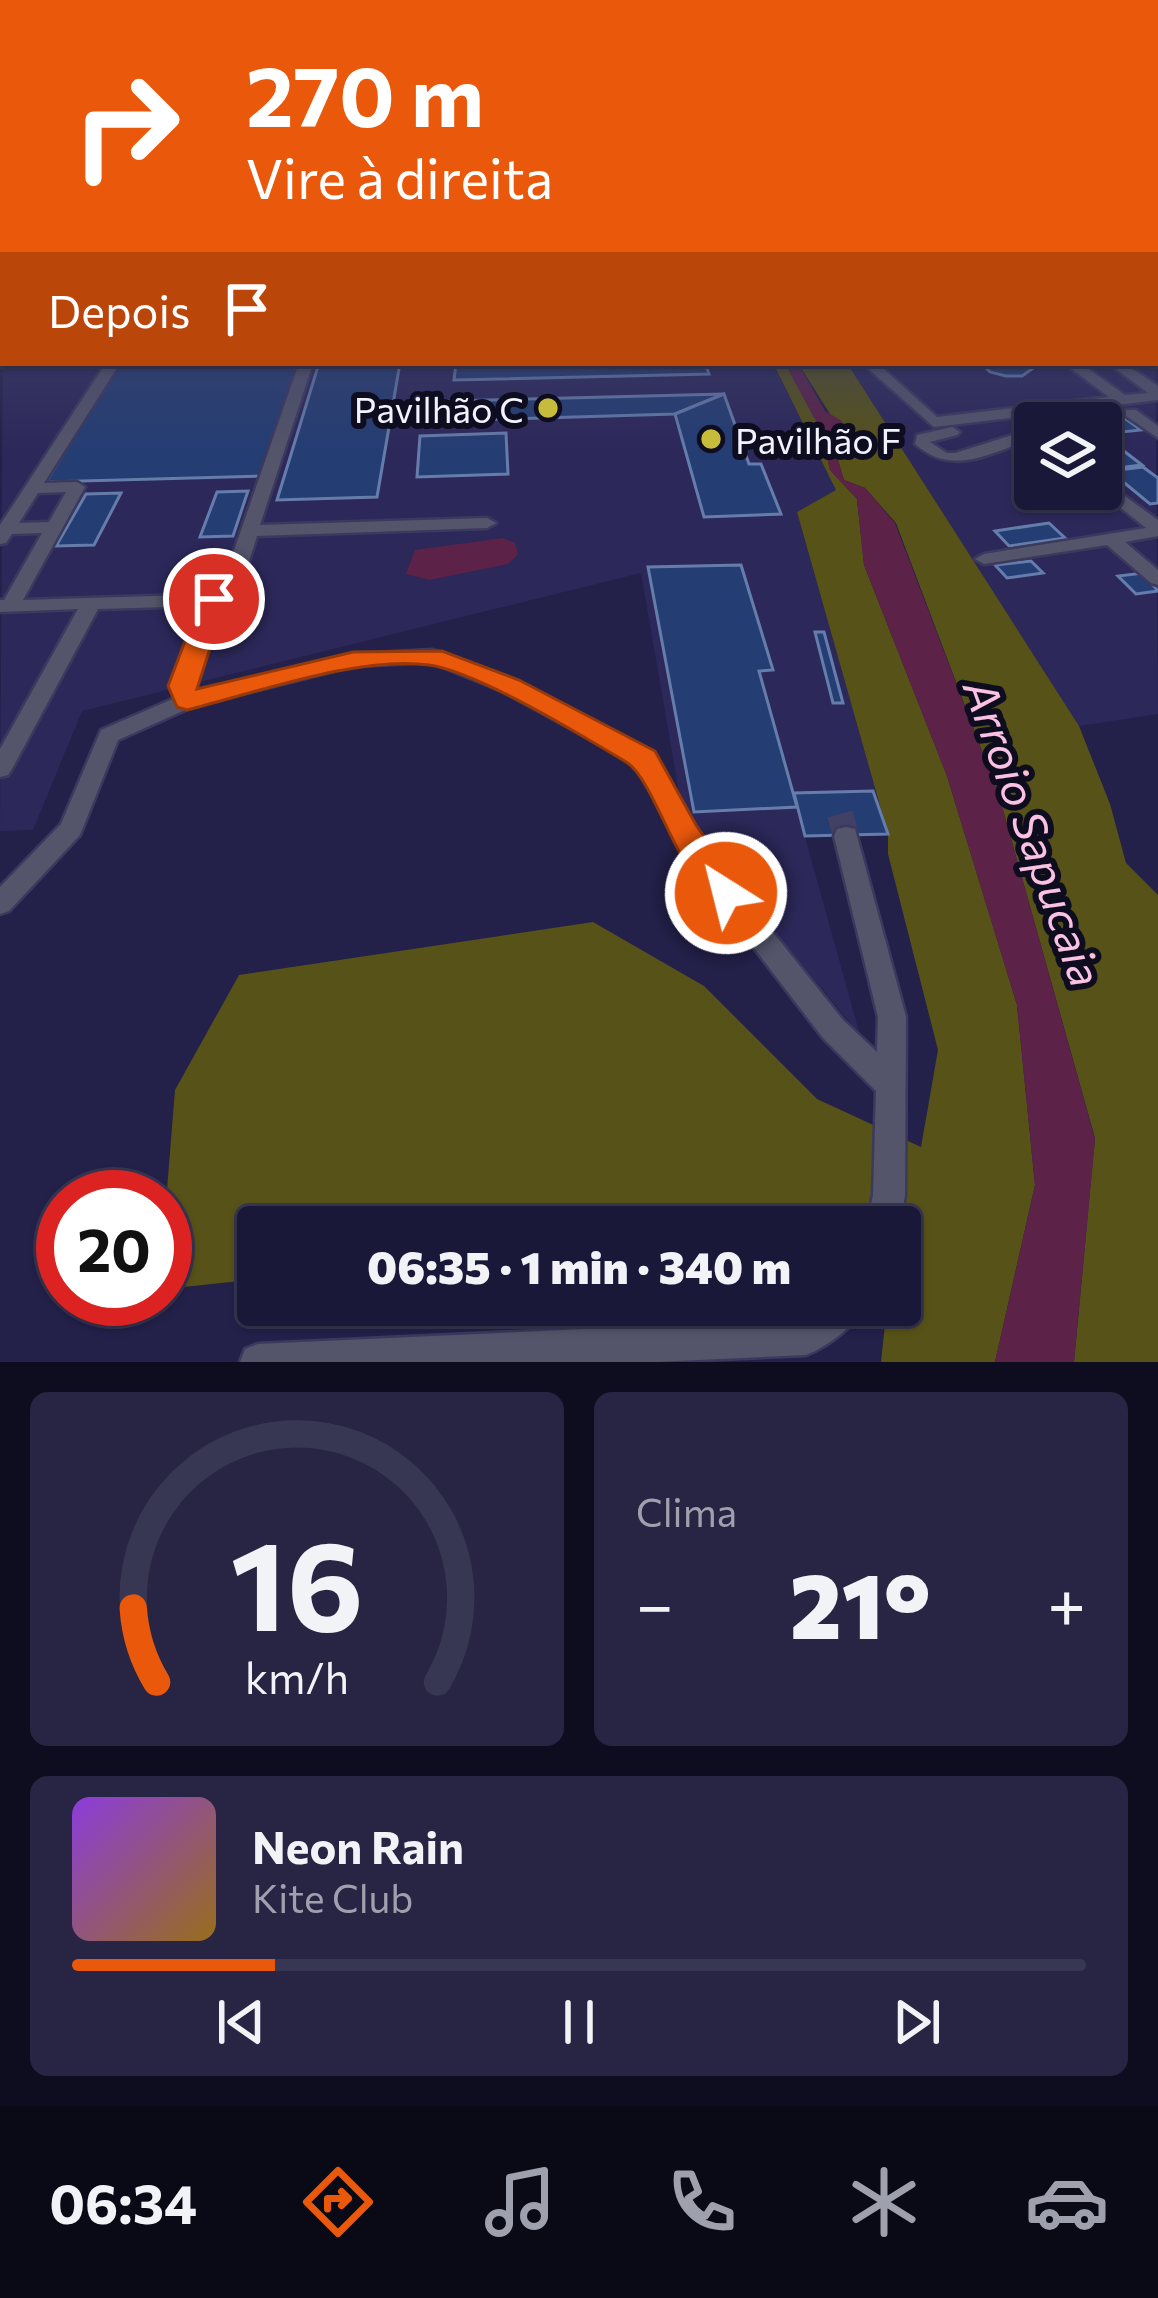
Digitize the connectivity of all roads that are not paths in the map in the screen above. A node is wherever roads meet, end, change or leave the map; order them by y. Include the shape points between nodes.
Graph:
1 (111, 366) edge
2 (305, 366) edge
3 (872, 366) edge
4 (1075, 366) edge
5 (1119, 366) edge
6 (1158, 394) edge
7 (1118, 402) edge
8 (1122, 405) junction
9 (1158, 410) edge
10 (1014, 415) edge
11 (1035, 432) edge
12 (1158, 433) edge
13 (33, 488) junction
14 (1122, 502) edge
15 (1125, 504) junction
16 (1158, 513) edge
17 (487, 523) dead end
18 (55, 527) junction
19 (1158, 530) edge
20 (250, 531) junction
21 (3, 534) edge
22 (1111, 538) junction
23 (984, 559) dead end
24 (1158, 579) edge
25 (214, 599) junction
26 (91, 604) junction
27 (5, 606) edge
28 (187, 701) junction
29 (0, 769) edge
30 (846, 836) tunnel mouth
31 (0, 904) edge
32 (893, 1088) junction
33 (887, 1206) edge
34 (820, 1326) edge
35 (258, 1362) edge

1 - 13 street
2 - 20 street
3 - 10 street via 934,422
4 - 7 street
5 - 6 street
6 - 8 street
8 - 9 street
8 - 12 street
11 - 11 street via 956,458 928,451 922,438 1006,424
13 - 18 street via 77,487
13 - 21 street
14 - 15 street
15 - 16 street
15 - 19 street
17 - 20 street
18 - 21 street
18 - 27 street
19 - 22 street
20 - 25 street via 227,599
22 - 23 street
22 - 24 street
25 - 26 street
25 - 28 street via 182,686
26 - 27 street
26 - 29 street
28 - 31 street via 109,735 71,829
28 - 32 street via 353,660 433,656 509,686 645,759 700,859 833,1029
30 - 32 street via 892,1017
32 - 33 street
34 - 35 street via 806,1337

